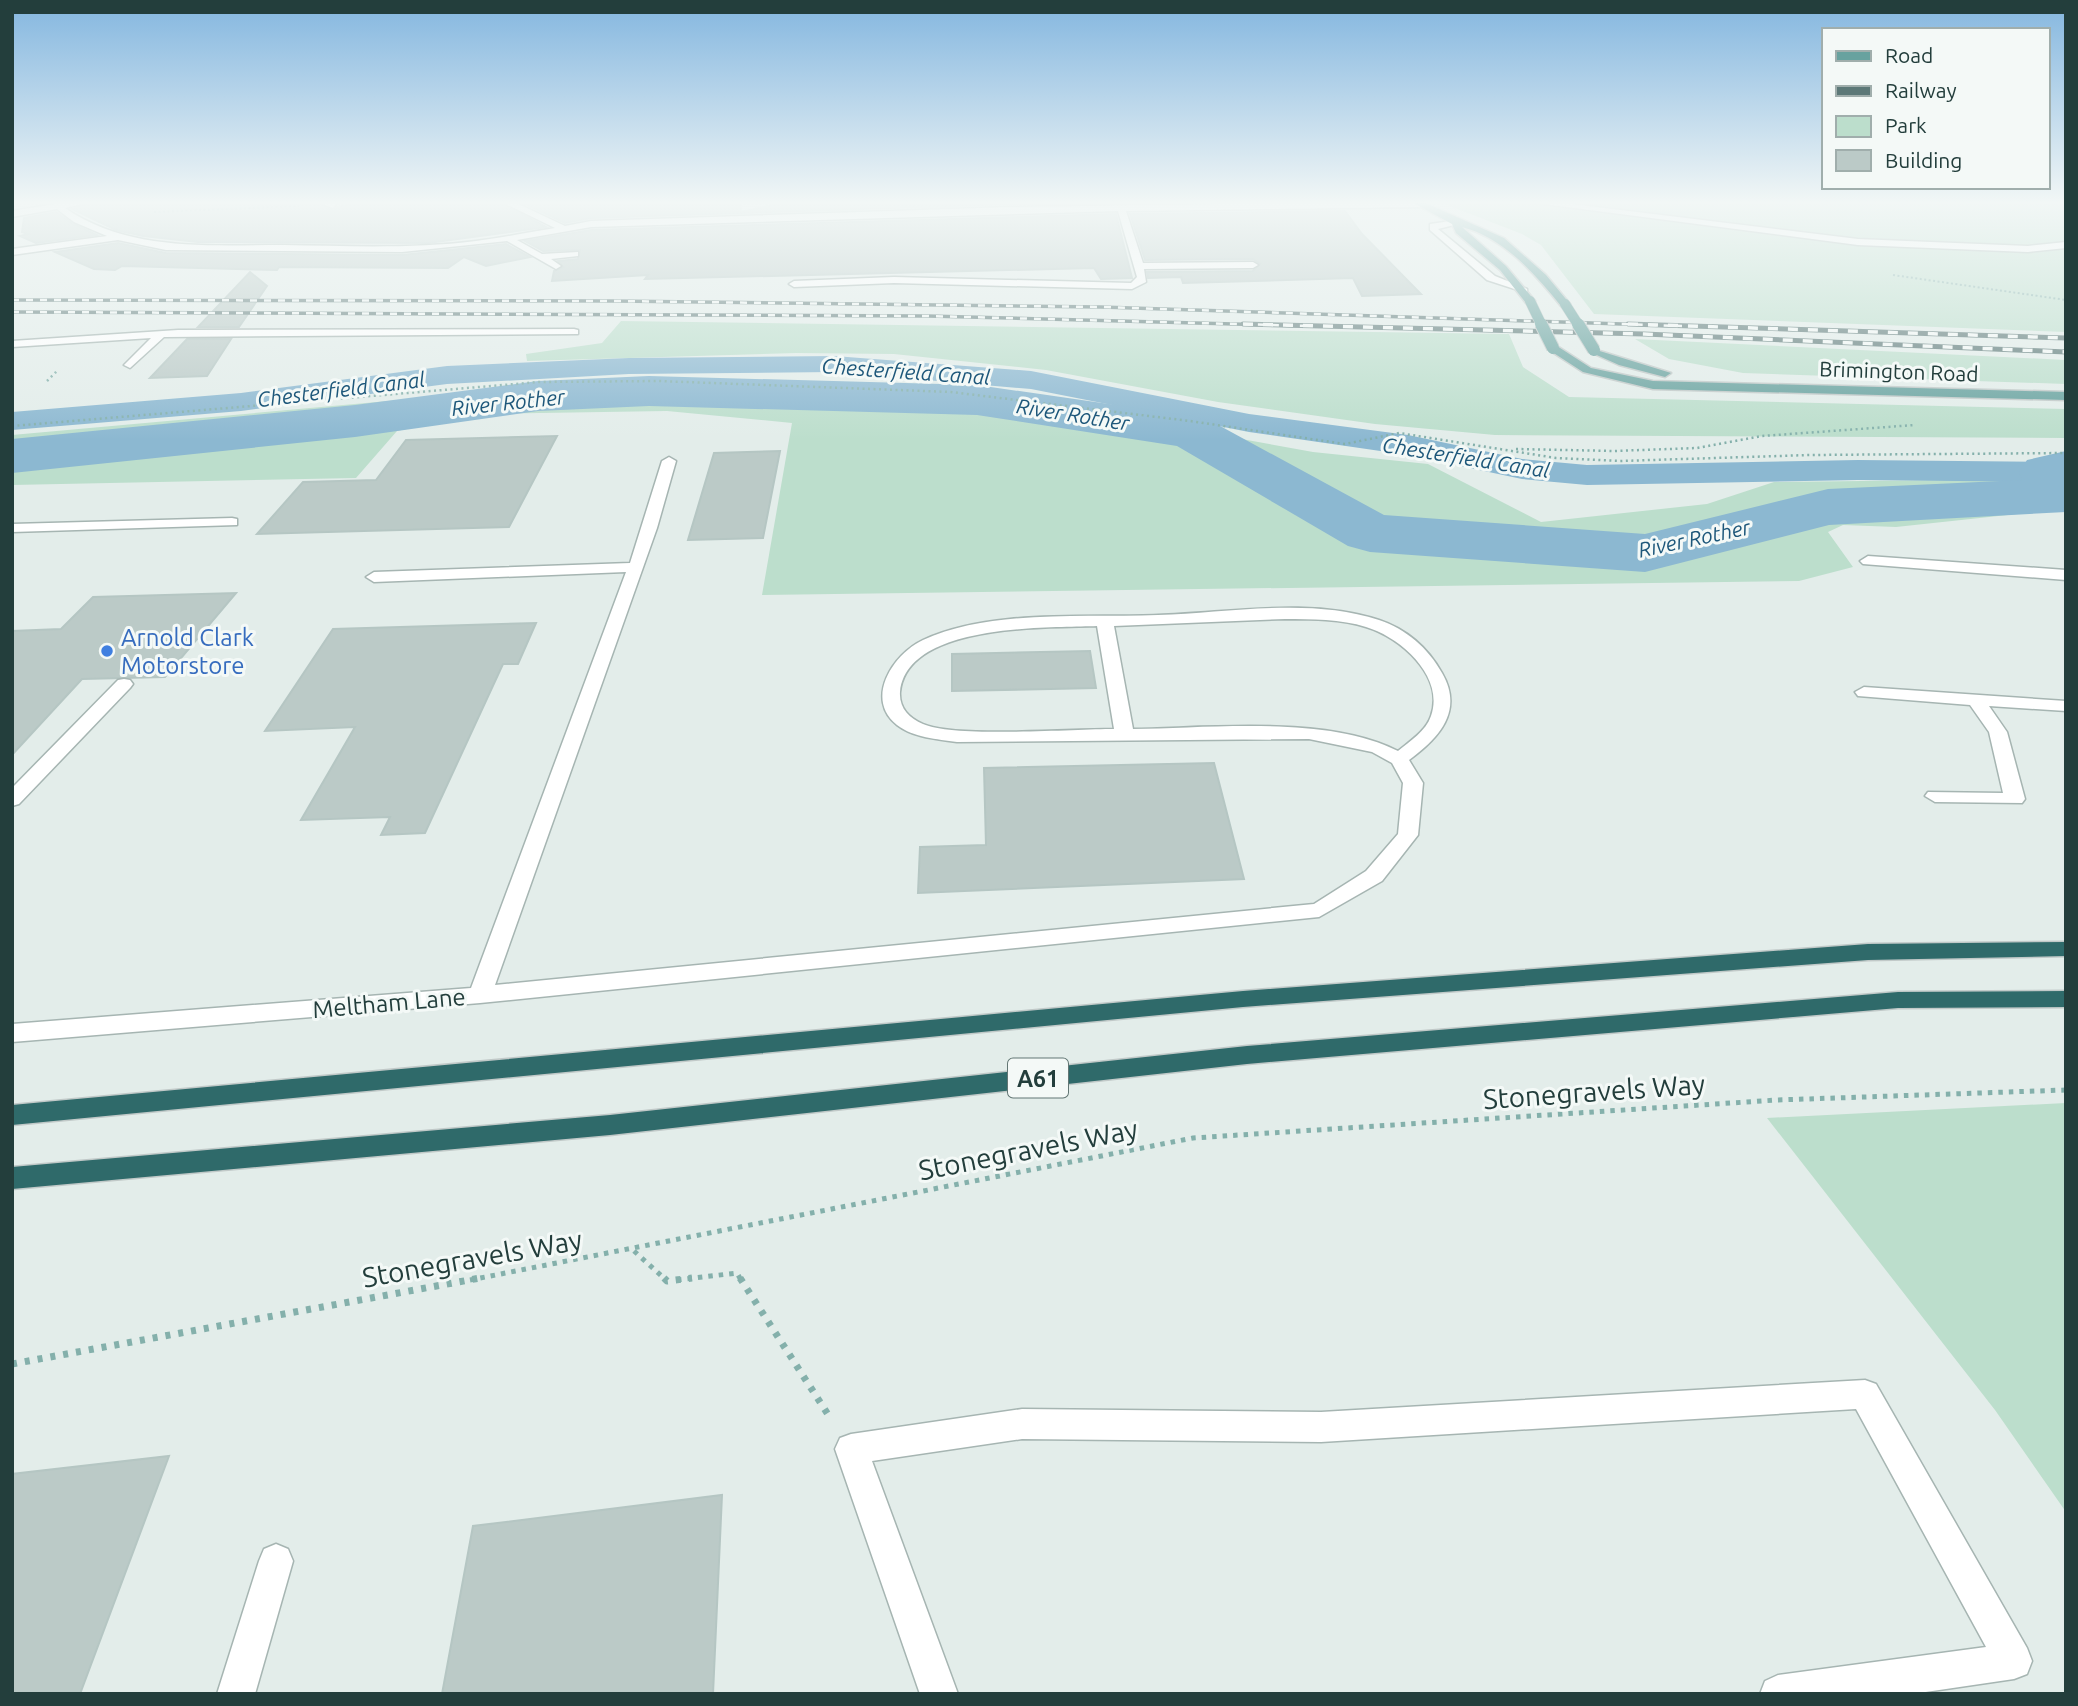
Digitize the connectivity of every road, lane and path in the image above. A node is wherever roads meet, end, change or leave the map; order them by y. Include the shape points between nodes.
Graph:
1 (817, 281) edge
2 (962, 281) edge
3 (1141, 281) edge
4 (1496, 281) edge
5 (1512, 281) edge
6 (1546, 281) edge
7 (794, 284) dead end
8 (1526, 296) junction
9 (574, 332) dead end
10 (161, 334) junction
11 (12, 344) edge
12 (130, 365) dead end
13 (1731, 385) junction
14 (2066, 396) edge
15 (1922, 424) dead end
16 (12, 426) edge
17 (1501, 448) junction
18 (2066, 453) edge
19 (669, 461) dead end
20 (232, 522) dead end
21 (12, 528) edge
22 (1868, 561) dead end
23 (635, 567) junction
24 (2066, 575) edge
25 (374, 577) dead end
26 (1105, 622) junction
27 (124, 684) dead end
28 (1864, 692) dead end
29 (1975, 699) junction
30 (2066, 706) edge
31 (1124, 733) junction
32 (1399, 760) junction
33 (1935, 796) dead end
34 (12, 800) edge
35 (2066, 949) edge
36 (480, 995) junction
37 (2066, 999) edge
38 (12, 1033) edge
39 (2066, 1090) edge
40 (12, 1115) edge
41 (12, 1178) edge
42 (633, 1250) junction
43 (12, 1364) edge
44 (851, 1449) junction
45 (276, 1561) dead end
46 (236, 1694) edge
47 (939, 1694) edge
48 (1778, 1694) edge

1 - 7 street
2 - 3 street via 1132,286
4 - 8 street
5 - 8 main road, Brimington Road
6 - 13 main road, Brimington Road, bridge via 1594,349 1646,370
8 - 13 main road, Brimington Road, bridge via 1553,348 1573,363 1610,377 1653,385
9 - 10 street
10 - 11 street
10 - 12 street
13 - 14 main road, Brimington Road
15 - 17 path via 1762,436 1696,448
16 - 17 path via 539,382 659,381 951,392 1321,441 1366,442 1399,433
17 - 18 path via 1556,458 1620,461
19 - 23 street, Meltham Lane
20 - 21 street
22 - 24 street
23 - 25 street
23 - 36 street, Meltham Lane
26 - 31 street
26 - 31 street via 1003,628 930,643 897,670 890,692 892,708 913,727 957,736
26 - 32 street via 1290,615 1360,620 1385,628 1411,642 1427,661 1442,701 1440,722 1428,738
27 - 34 street
28 - 29 street
29 - 30 street
29 - 33 street via 1998,732 2015,799
31 - 32 street via 1309,733 1378,748
32 - 36 street via 1413,783 1408,835 1374,876 1320,910
35 - 40 highway via 1868,953 1243,999
36 - 38 street, Meltham Lane
37 - 41 highway, A61 via 1898,1000 1261,1054 610,1125
39 - 42 path, Stonegravels Way via 1777,1100 1193,1138
42 - 43 path, Stonegravels Way
42 - 44 path via 667,1281 737,1273
44 - 47 street
44 - 48 street via 1022,1424 1321,1427 1865,1394 2014,1661
45 - 46 street

